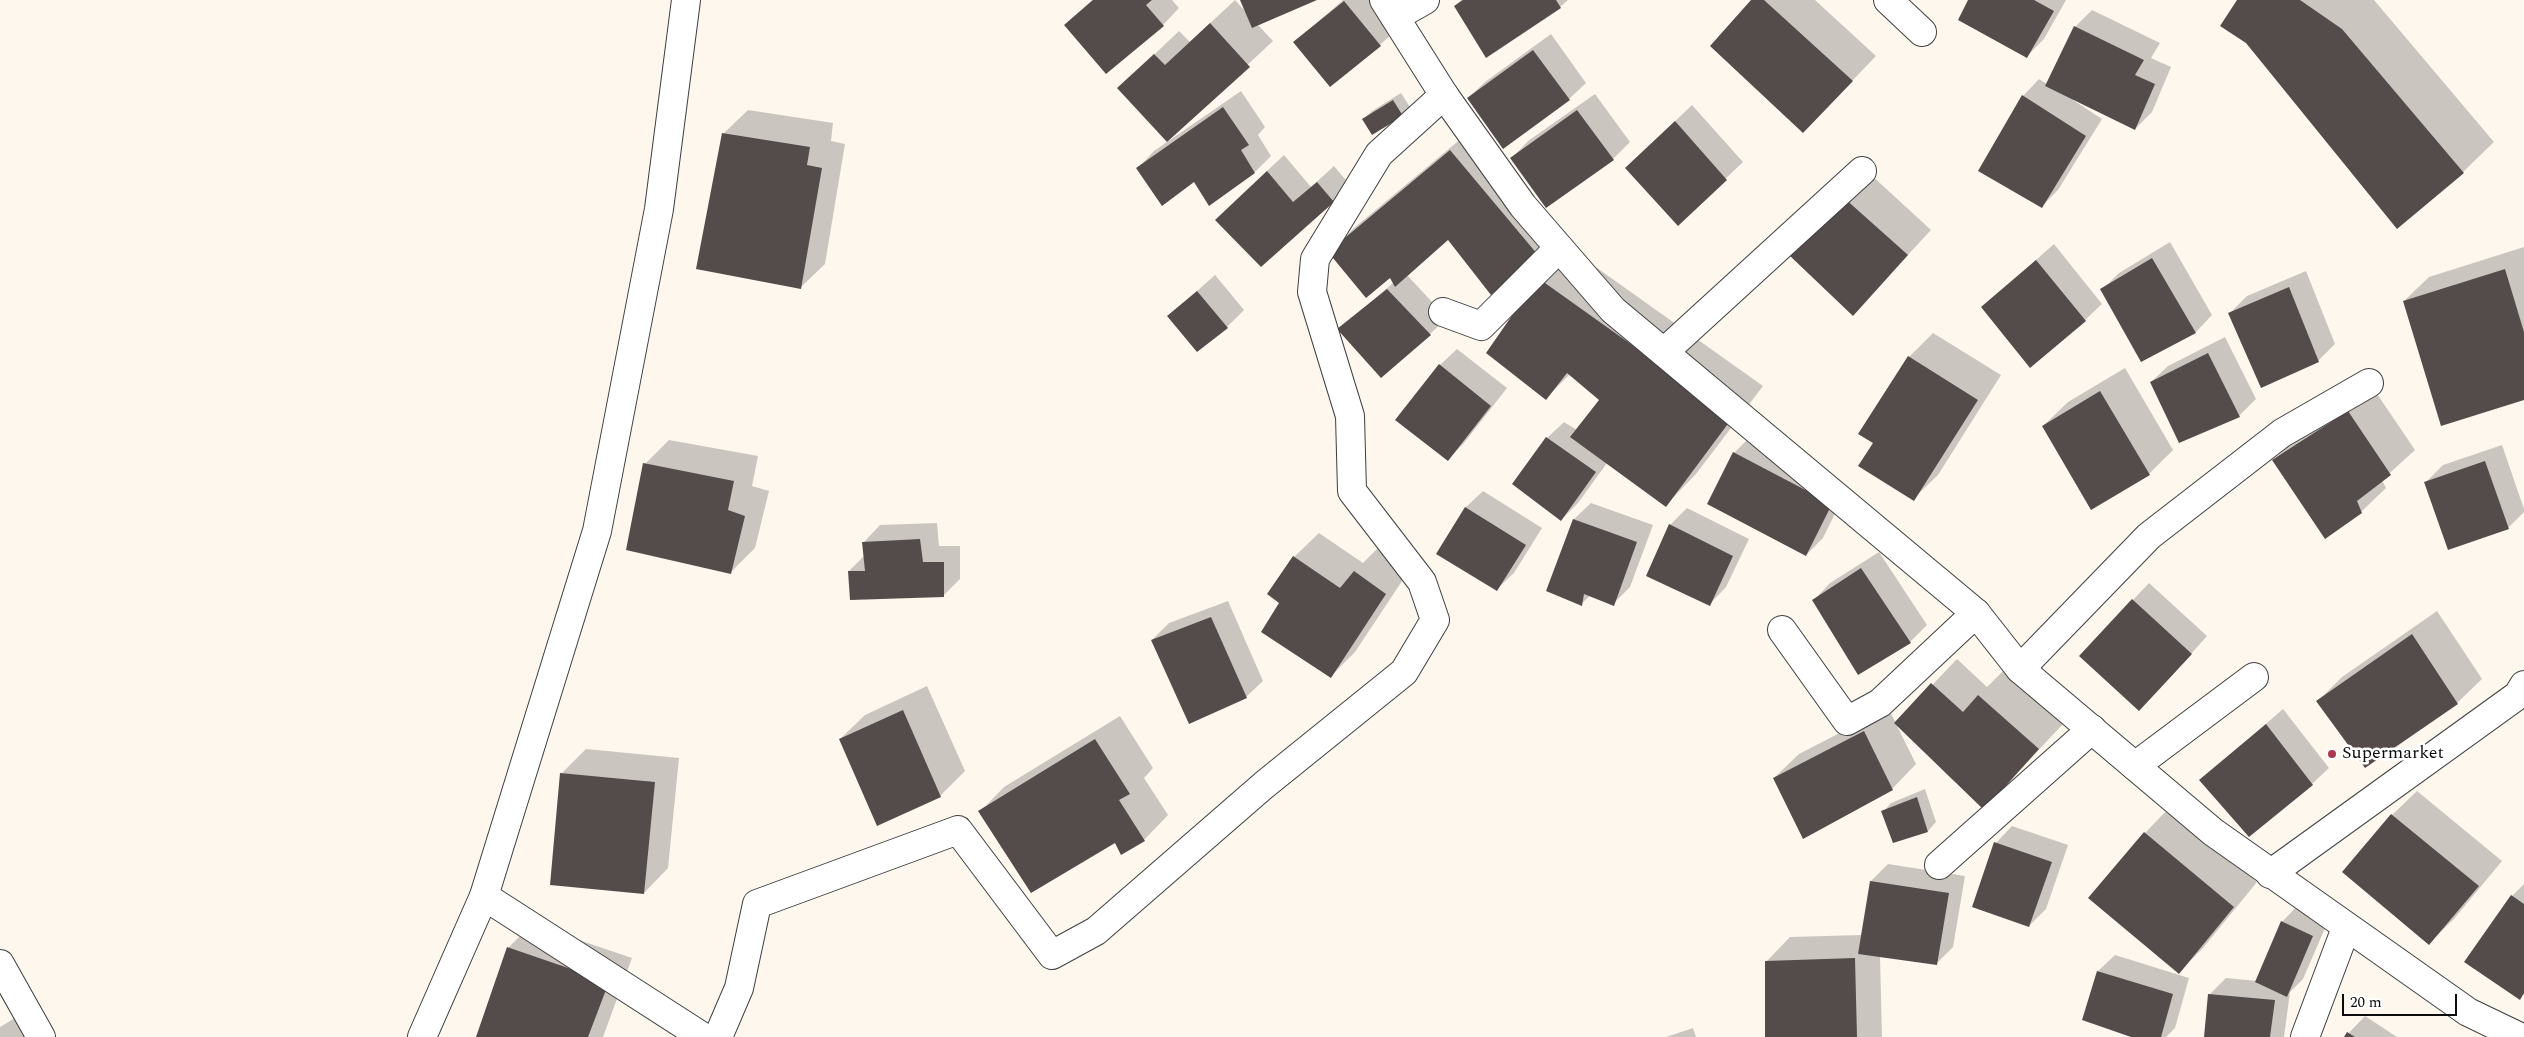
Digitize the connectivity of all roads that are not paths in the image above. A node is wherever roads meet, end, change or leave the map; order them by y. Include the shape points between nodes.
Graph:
1 (686, 0) edge
2 (1425, 0) edge
3 (1888, 0) edge
4 (1390, 9) edge
5 (1922, 32) dead end
6 (1444, 95) junction
7 (1862, 171) dead end
8 (1559, 248) junction
9 (1443, 312) dead end
10 (1664, 352) junction
11 (2369, 384) dead end
12 (1976, 613) junction
13 (1782, 630) dead end
14 (2020, 669) junction
15 (2254, 677) dead end
16 (2524, 686) edge
17 (2092, 729) junction
18 (2135, 766) junction
19 (1939, 865) dead end
20 (2270, 874) junction
21 (484, 896) junction
22 (2346, 928) junction
23 (0, 964) edge
24 (41, 1037) edge
25 (422, 1037) edge
26 (703, 1037) edge
27 (718, 1037) edge
28 (2305, 1037) edge
29 (2520, 1037) edge

1 - 21 street via 659,210 597,531
2 - 4 street
3 - 5 street
4 - 6 street
6 - 8 street via 1523,206
6 - 27 street via 1379,154 1315,259 1312,292 1350,416 1352,491 1422,582 1435,620 1404,672 1264,785 1096,931 1052,955 958,830 758,904 739,988
7 - 10 street
8 - 9 street via 1481,326
8 - 10 street via 1613,310
10 - 12 street
11 - 14 street via 2282,433 2149,536
12 - 13 street via 1880,703 1847,721
12 - 14 street
14 - 17 street
15 - 18 street
16 - 20 street via 2518,695
17 - 18 street
17 - 19 street
18 - 20 street via 2213,832
20 - 22 street
21 - 25 street
21 - 26 street
22 - 28 street
22 - 29 street via 2468,1012
23 - 24 street

